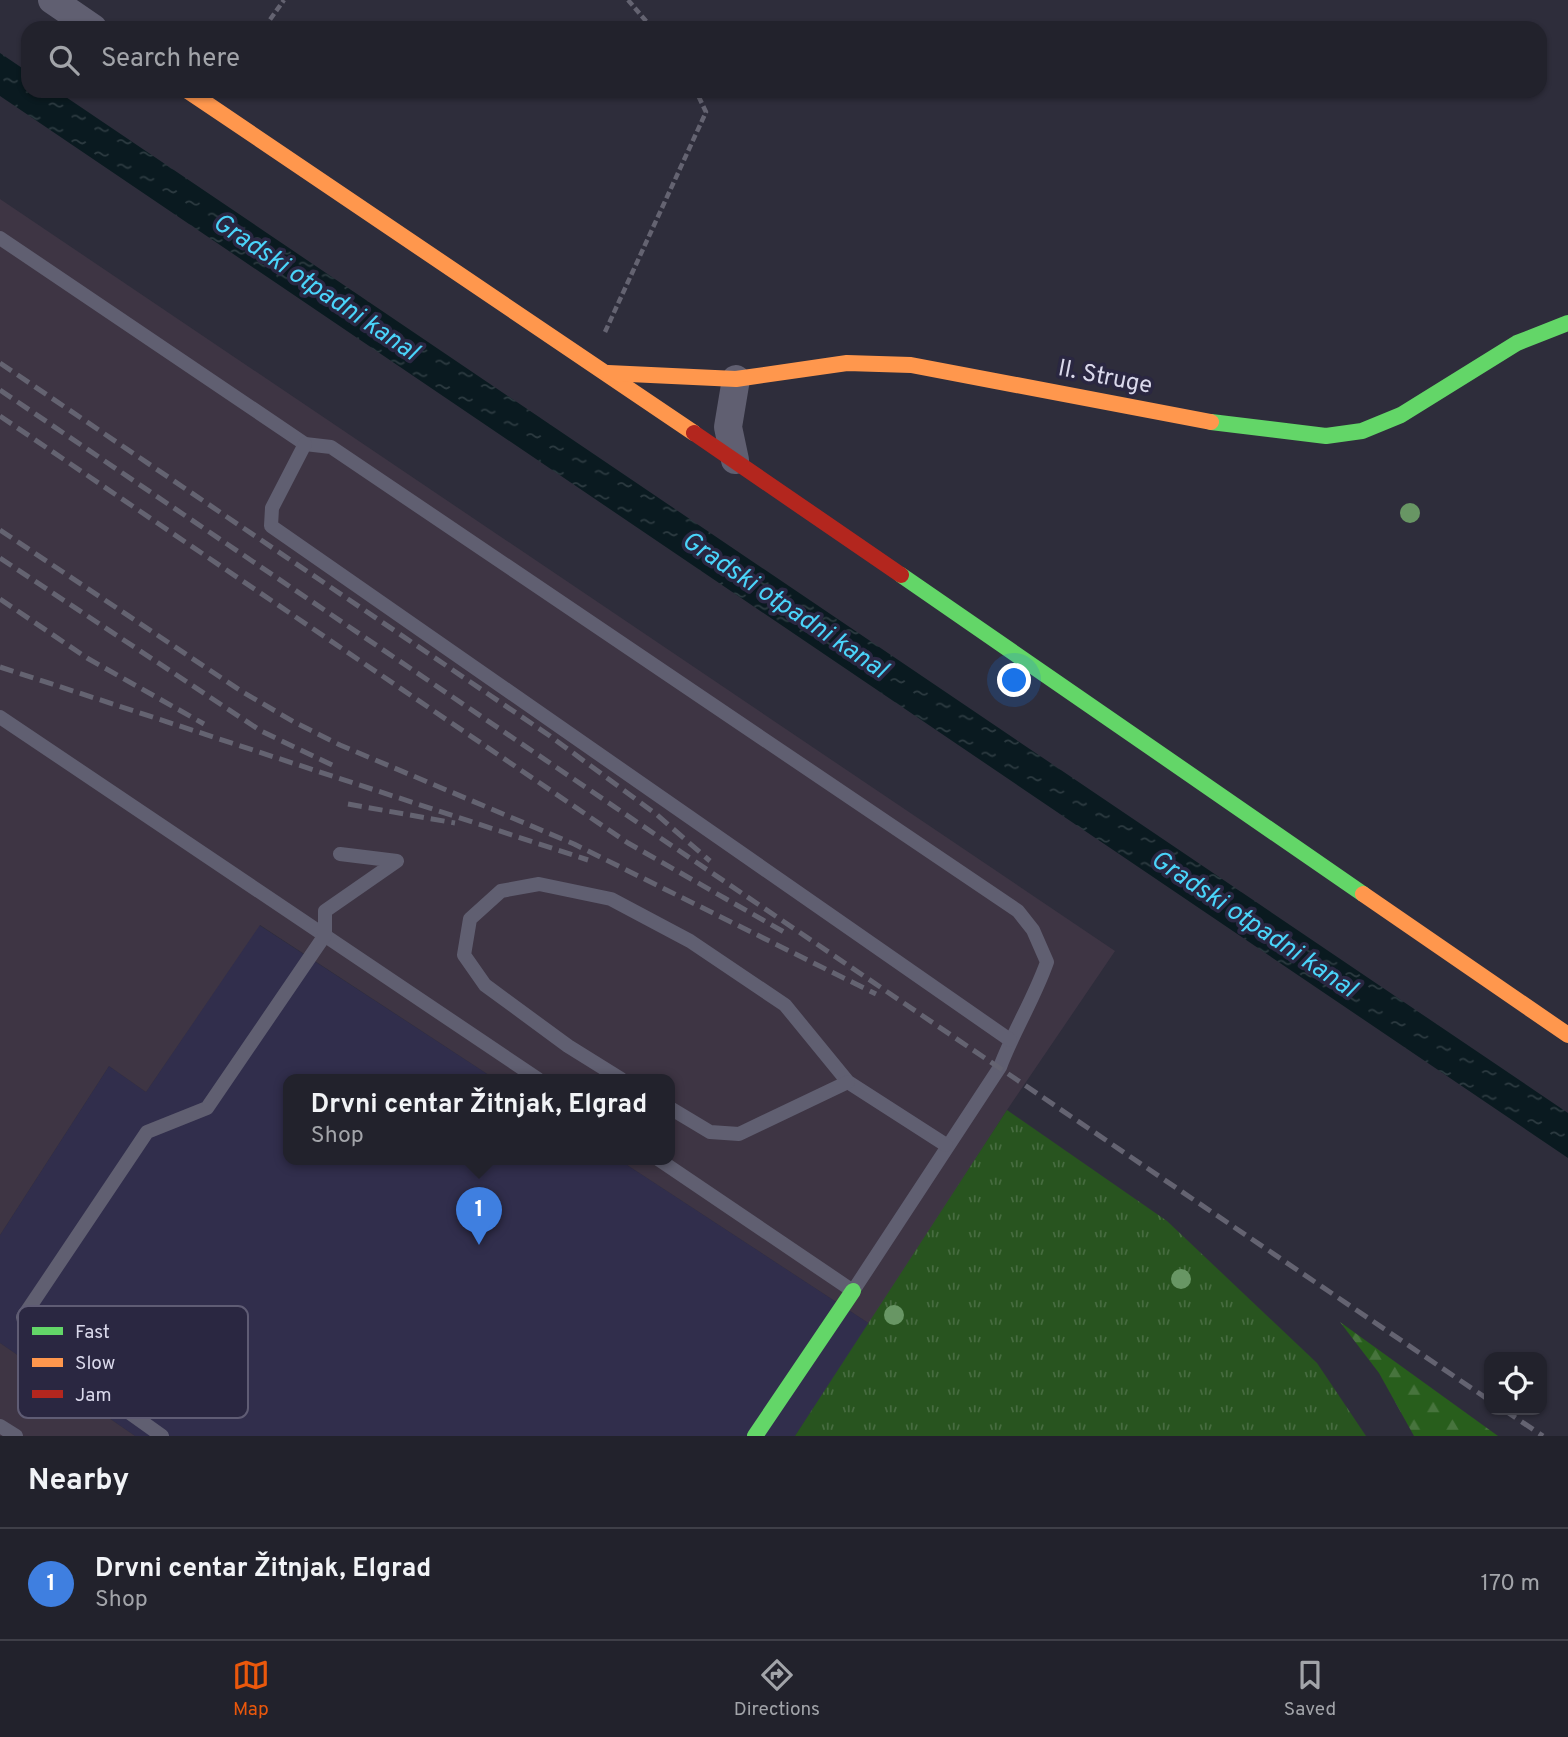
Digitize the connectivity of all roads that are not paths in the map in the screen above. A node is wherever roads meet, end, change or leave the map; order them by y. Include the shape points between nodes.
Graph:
1 (51, 0) edge
2 (82, 21) edge
3 (198, 98) edge
4 (0, 238) edge
5 (1568, 323) edge
6 (608, 373) junction
7 (736, 379) junction
8 (305, 444) junction
9 (735, 460) junction
10 (0, 717) edge
11 (340, 854) dead end
12 (325, 935) junction
13 (1568, 1035) edge
14 (1010, 1040) junction
15 (531, 1074) edge
16 (613, 1074) edge
17 (848, 1082) junction
18 (675, 1111) edge
19 (946, 1145) junction
20 (667, 1165) edge
21 (853, 1291) junction
22 (30, 1306) edge
23 (137, 1418) edge
24 (0, 1426) edge
25 (16, 1436) edge
26 (162, 1436) edge
27 (755, 1436) edge

1 - 2 street
3 - 6 street
4 - 8 lane
5 - 7 street, II. Struge via 1517,343 1401,415 1362,431 1326,436 1239,427 911,365 847,363
6 - 7 street, II. Struge
6 - 9 street
7 - 9 street via 728,427
8 - 14 lane via 272,508 271,526
8 - 14 lane via 331,447 1018,911 1033,930 1047,962 1035,997
9 - 13 street
10 - 12 lane
11 - 12 lane via 397,861 325,911
12 - 15 lane
12 - 22 lane via 207,1108 147,1132
14 - 19 lane via 1000,1067
16 - 17 lane via 485,985 464,955 470,919 501,891 539,884 611,899 691,941 785,1005
17 - 18 lane via 739,1134 709,1132
17 - 19 lane
19 - 21 lane
20 - 21 lane
21 - 27 street
23 - 26 lane
24 - 25 lane

